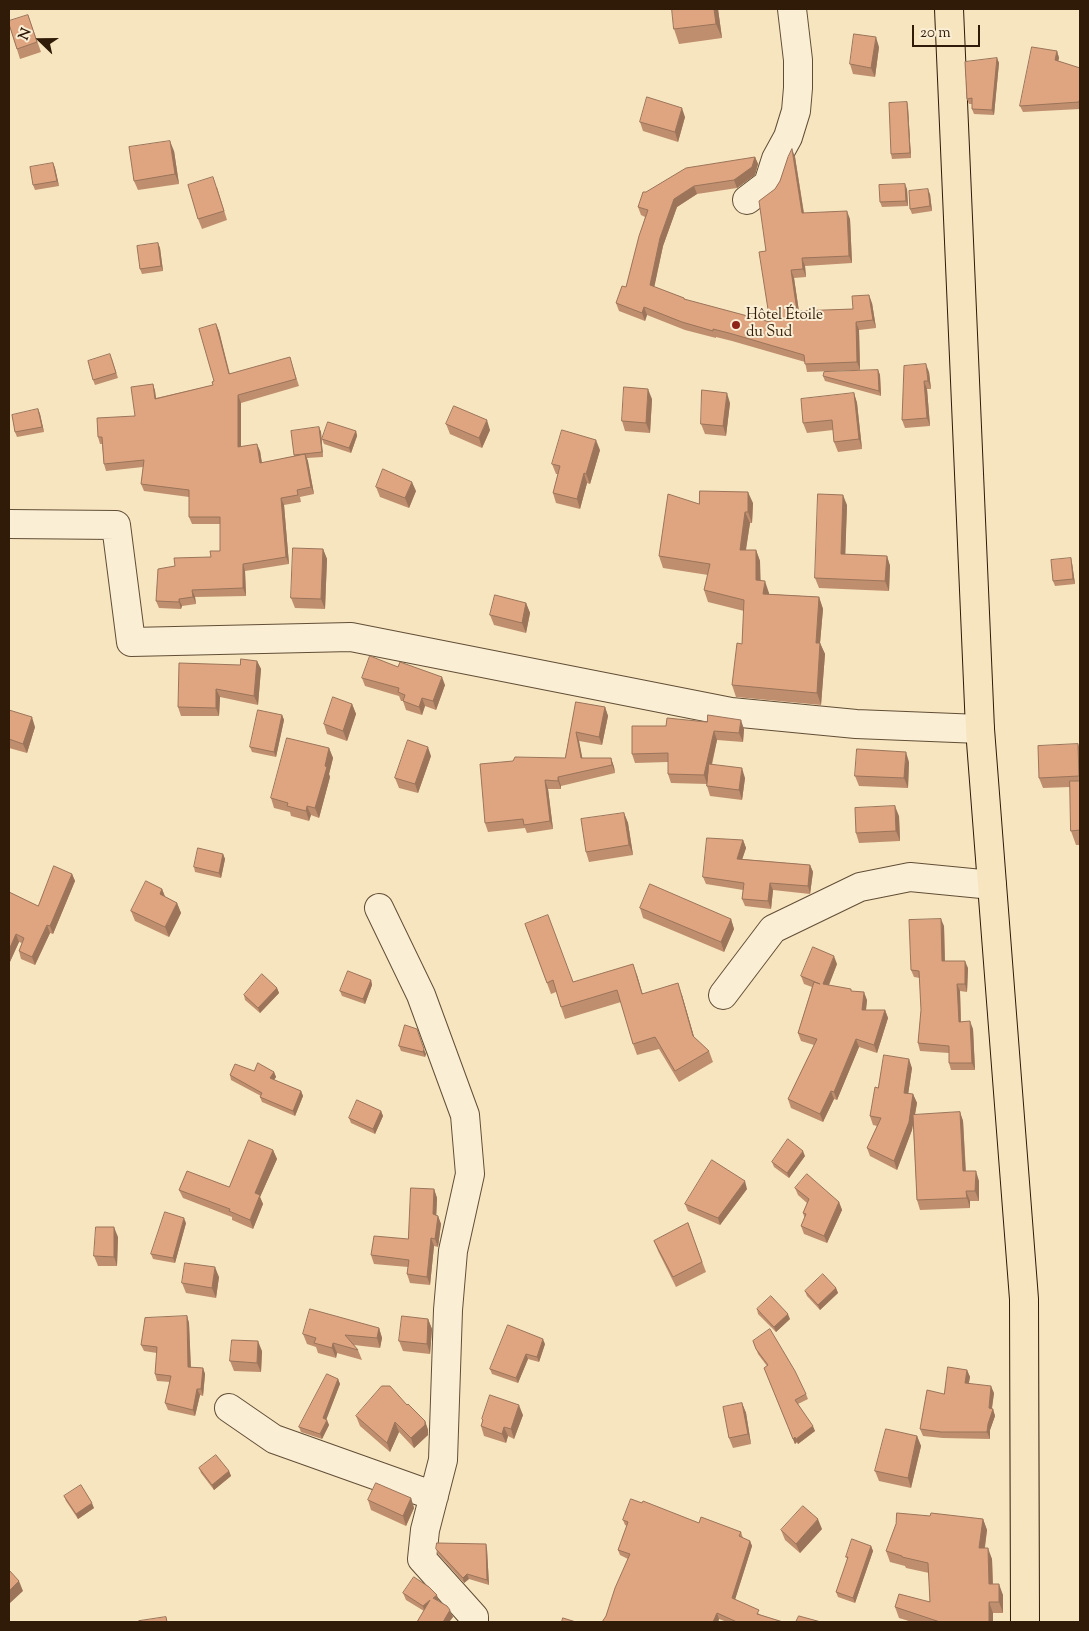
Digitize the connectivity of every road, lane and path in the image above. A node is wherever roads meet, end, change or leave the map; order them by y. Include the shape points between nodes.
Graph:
1 (792, 9) edge
2 (949, 9) edge
3 (747, 200) dead end
4 (9, 524) edge
5 (980, 729) junction
6 (992, 886) junction
7 (378, 908) dead end
8 (723, 995) dead end
9 (229, 1408) dead end
10 (434, 1496) junction
11 (474, 1622) edge
12 (1025, 1622) edge

1 - 3 street via 798,60 796,111 768,184
2 - 5 main road
4 - 5 street via 116,526 131,642 351,637 731,712 856,724
5 - 6 main road
6 - 8 street via 910,877 860,888 773,929
6 - 12 main road via 1024,1299
7 - 10 street via 421,994 465,1115 470,1174 453,1251 443,1460
9 - 10 street via 274,1439
10 - 11 street via 422,1559 474,1617

